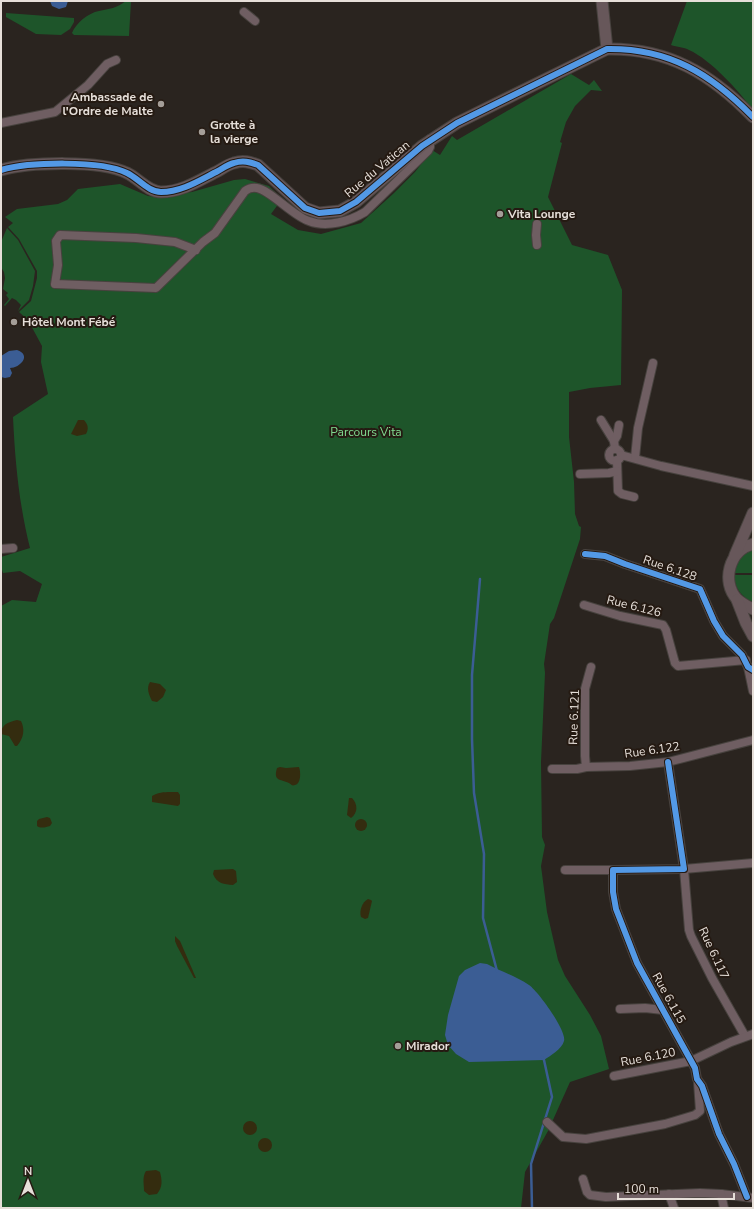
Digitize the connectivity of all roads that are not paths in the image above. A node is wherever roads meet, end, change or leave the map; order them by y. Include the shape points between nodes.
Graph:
1 (602, 1) edge
2 (244, 12) dead end
3 (255, 21) dead end
4 (607, 49) junction
5 (116, 60) dead end
6 (753, 117) edge
7 (1, 123) edge
8 (430, 139) junction
9 (1, 170) edge
10 (537, 224) dead end
11 (537, 245) dead end
12 (196, 250) junction
13 (652, 363) dead end
14 (601, 420) dead end
15 (619, 425) dead end
16 (614, 445) junction
17 (619, 458) junction
18 (636, 458) junction
19 (617, 471) junction
20 (580, 474) dead end
21 (753, 486) edge
22 (634, 496) dead end
23 (753, 513) edge
24 (753, 544) edge
25 (14, 548) dead end
26 (1, 549) edge
27 (585, 554) dead end
28 (734, 558) junction
29 (737, 599) junction
30 (584, 606) dead end
31 (753, 609) edge
32 (753, 636) edge
33 (749, 666) edge
34 (591, 667) dead end
35 (753, 691) edge
36 (753, 740) edge
37 (668, 762) junction
38 (586, 767) junction
39 (552, 769) dead end
40 (753, 863) edge
41 (564, 870) dead end
42 (613, 870) junction
43 (684, 870) junction
44 (620, 1009) dead end
45 (663, 1010) junction
46 (749, 1035) edge
47 (691, 1061) junction
48 (614, 1076) dead end
49 (697, 1079) junction
50 (547, 1122) dead end
51 (584, 1179) dead end
52 (669, 1194) junction
53 (721, 1194) junction
54 (750, 1198) edge
55 (674, 1208) edge
56 (724, 1208) edge

1 - 4 street
2 - 3 street
4 - 6 street via 651,52 678,62 720,86
4 - 8 street, Rue du Vatican via 456,123
5 - 7 street via 107,64 88,85 55,112
8 - 9 street, Rue du Vatican via 356,202 340,211 330,212 305,208 258,165 251,162 236,162 182,188 162,192 153,190 128,173 97,164 49,164
8 - 12 street via 428,151 357,217 328,224 308,221 263,190 250,188 215,233
10 - 11 street
12 - 12 street via 156,288 55,284 58,265 56,241 60,235 175,242
13 - 18 street via 638,428
14 - 16 street
15 - 16 street
16 - 17 street via 619,450
17 - 18 street
17 - 19 street
18 - 21 street
19 - 20 street
19 - 22 street via 618,491
23 - 28 street
24 - 28 street via 741,550
25 - 26 street
27 - 33 street, Rue 6.128 via 605,556 700,589 723,636
28 - 29 street via 730,566 729,579 732,592
29 - 31 street
29 - 32 street
30 - 33 street, Rue 6.126 via 663,625 678,666
33 - 35 street
34 - 38 street, Rue 6.121 via 585,689
36 - 37 street, Rue 6.122
37 - 38 street, Rue 6.122
37 - 43 street, Rue 6.117
38 - 39 street, Rue 6.122
40 - 43 street
41 - 42 street
42 - 43 street
42 - 45 street, Rue 6.115 via 616,908 637,963
43 - 46 street, Rue 6.117 via 691,936 712,978
44 - 45 street
45 - 47 street, Rue 6.115
46 - 47 street, Rue 6.120
47 - 48 street, Rue 6.120
47 - 49 street, Rue 6.115
49 - 50 street via 700,1111 695,1115 665,1124 586,1140 563,1137
49 - 54 street, Rue 6.115 via 702,1086 719,1134
51 - 52 street via 590,1195 606,1197
52 - 53 street
52 - 55 street
53 - 54 street
53 - 56 street

